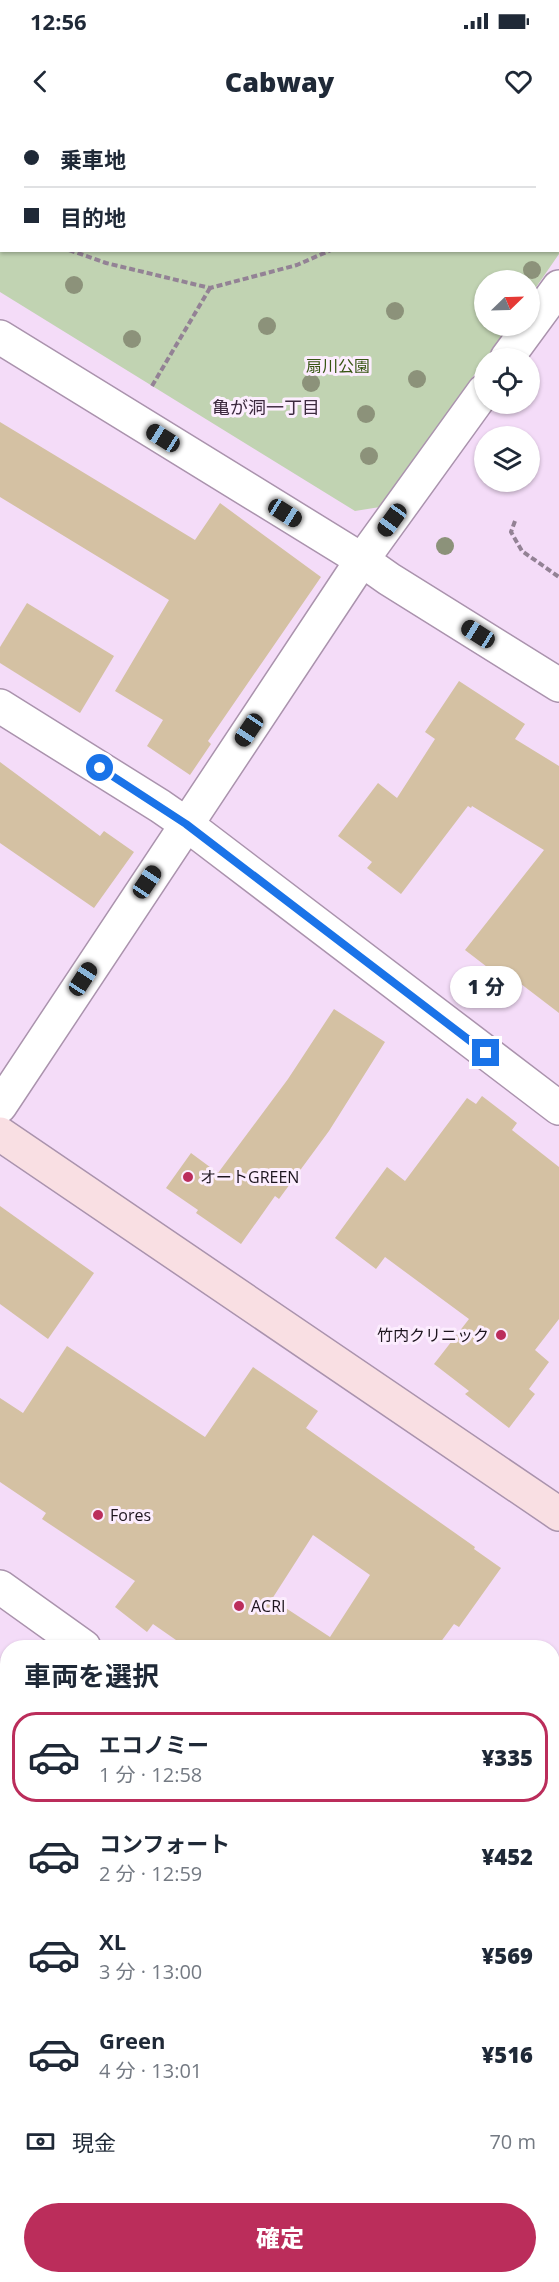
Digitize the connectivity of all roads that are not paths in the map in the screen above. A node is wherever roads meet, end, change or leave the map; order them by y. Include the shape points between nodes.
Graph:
1 (559, 286) edge
2 (0, 337) edge
3 (514, 348) edge
4 (474, 404) edge
5 (362, 560) junction
6 (559, 685) edge
7 (0, 706) edge
8 (186, 824) junction
9 (0, 1106) edge
10 (559, 1108) edge
11 (0, 1134) edge
12 (559, 1514) edge
13 (0, 1587) edge
14 (74, 1640) edge

1 - 3 street
2 - 5 street
4 - 5 street
5 - 6 street
5 - 8 street
7 - 8 street
8 - 9 street
8 - 10 street
11 - 12 street
13 - 14 street

